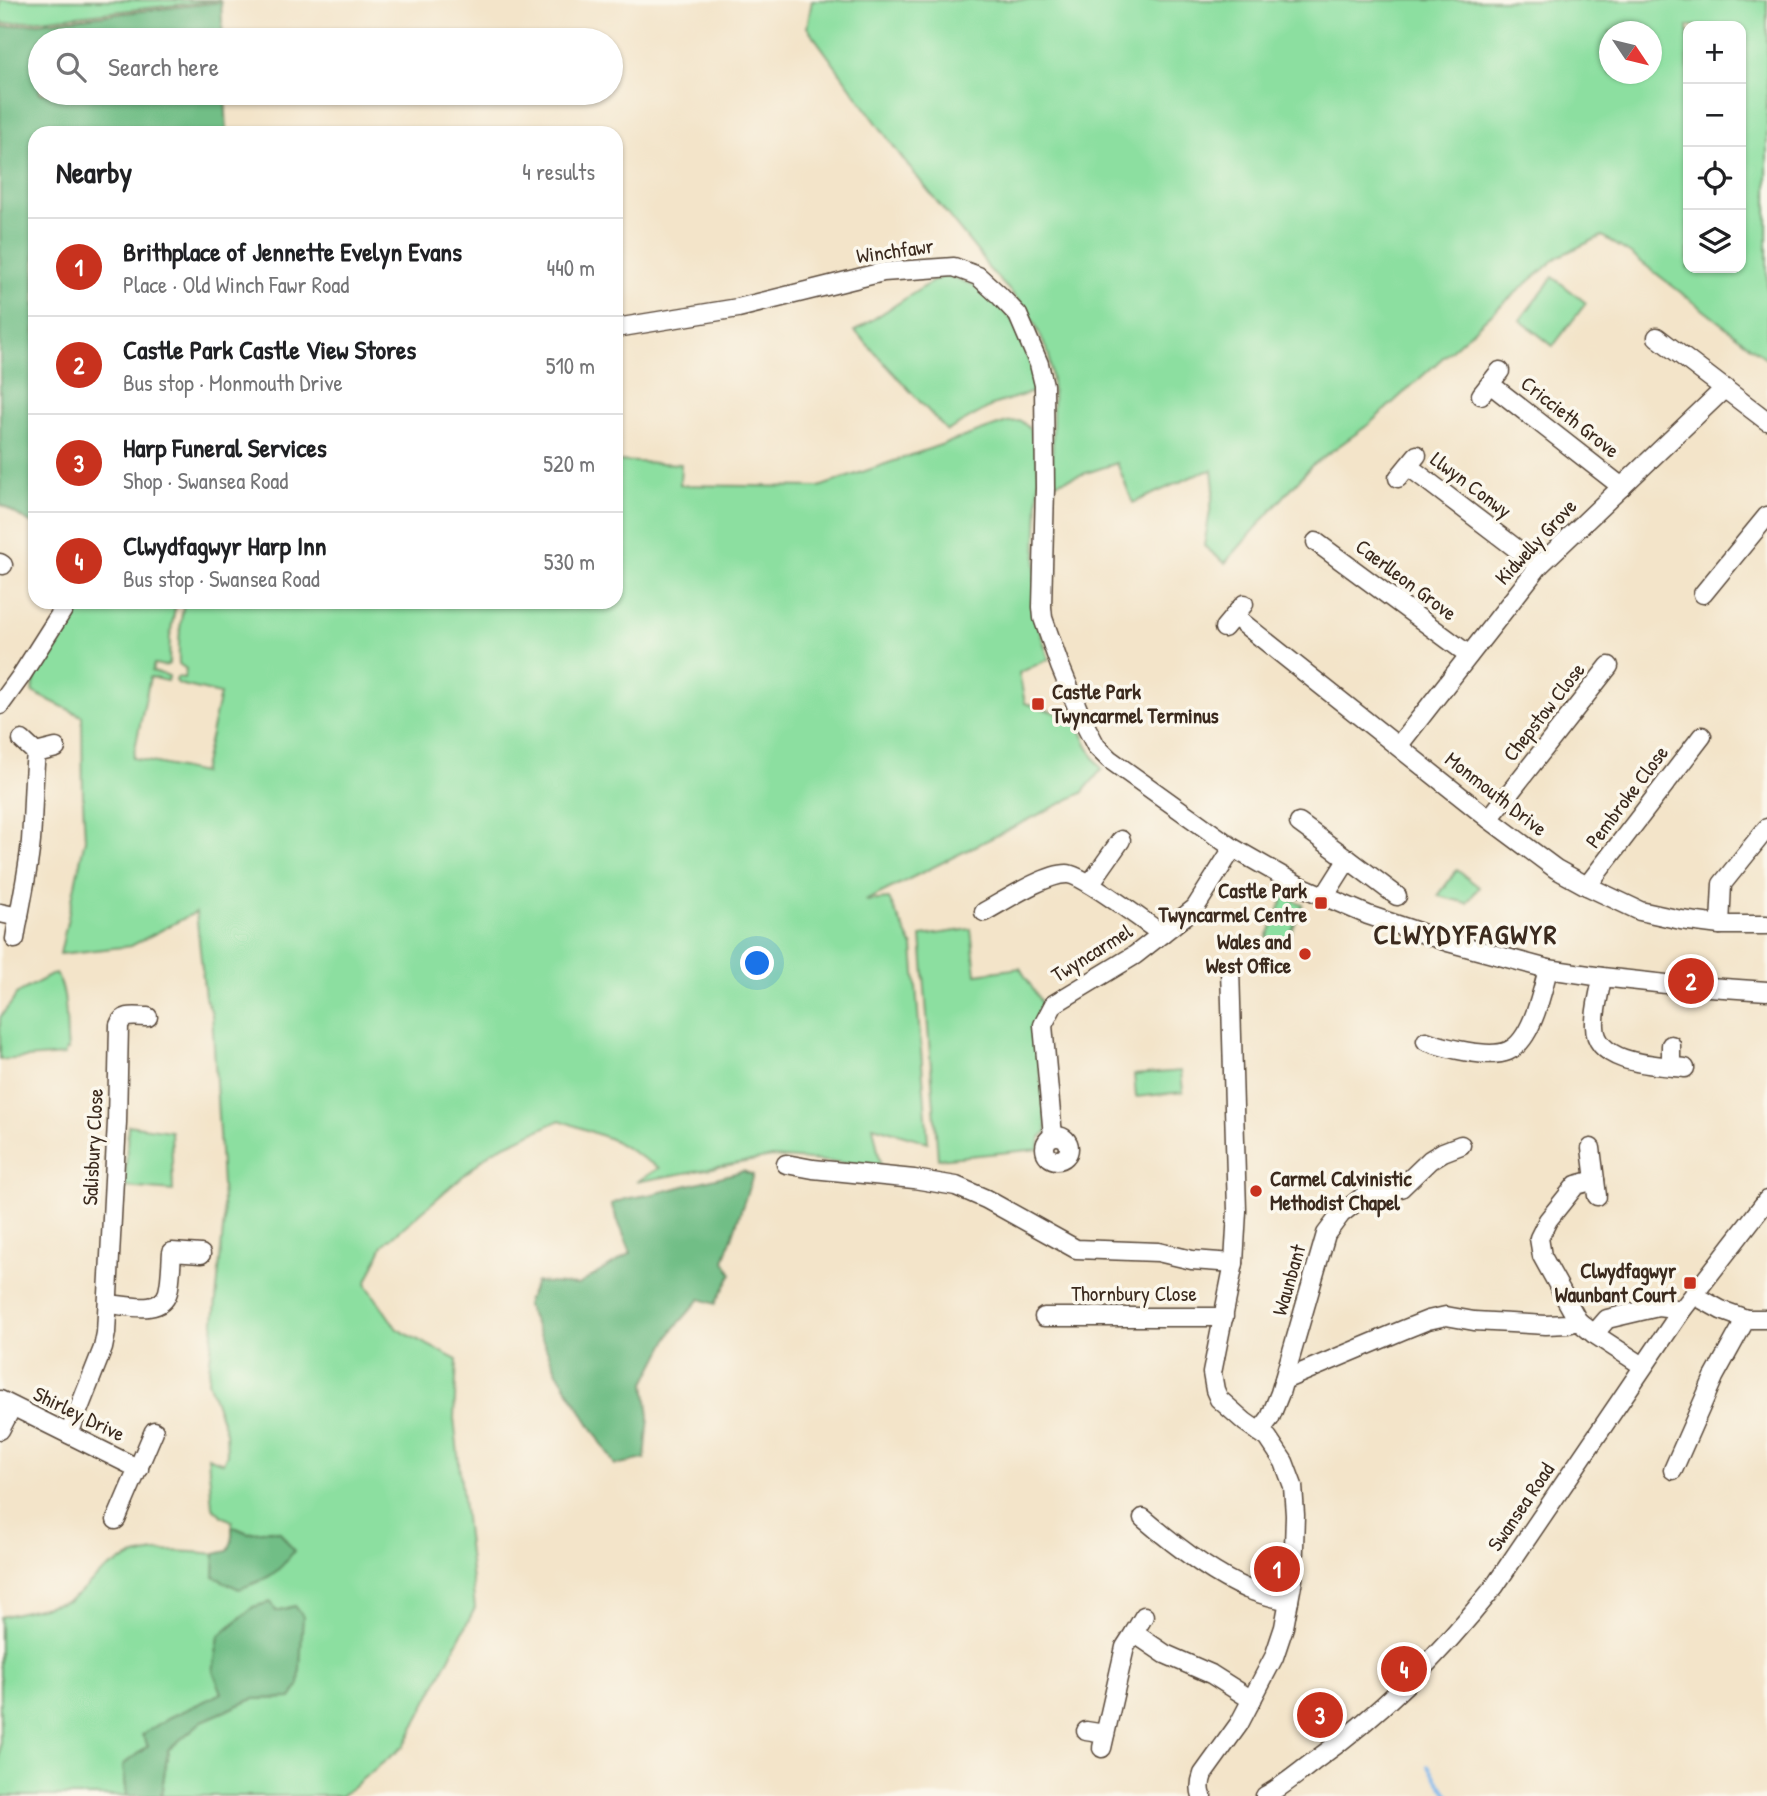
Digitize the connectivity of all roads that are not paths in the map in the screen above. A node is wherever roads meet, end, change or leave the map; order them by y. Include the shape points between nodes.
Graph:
1 (623, 327) edge
2 (1657, 336) dead end
3 (1490, 383) dead end
4 (1725, 388) junction
5 (1767, 421) edge
6 (1408, 466) dead end
7 (1622, 487) junction
8 (1767, 516) edge
9 (1317, 541) dead end
10 (1539, 566) junction
11 (1704, 594) dead end
12 (64, 609) edge
13 (1234, 616) dead end
14 (1469, 655) junction
15 (1608, 666) dead end
16 (0, 705) edge
17 (1703, 736) dead end
18 (22, 740) dead end
19 (1399, 746) junction
20 (56, 748) dead end
21 (36, 753) junction
22 (1489, 818) junction
23 (1299, 823) dead end
24 (1767, 828) edge
25 (1121, 840) dead end
26 (1233, 848) junction
27 (1348, 859) junction
28 (1090, 884) junction
29 (1587, 886) junction
30 (1397, 896) dead end
31 (1324, 897) junction
32 (984, 912) dead end
33 (0, 913) edge
34 (19, 917) junction
35 (1720, 925) junction
36 (1767, 925) edge
37 (1163, 934) junction
38 (15, 939) dead end
39 (1230, 968) dead end
40 (1548, 969) junction
41 (1602, 977) junction
42 (1767, 991) edge
43 (148, 1017) dead end
44 (1426, 1041) dead end
45 (1671, 1045) dead end
46 (1053, 1136) dead end
47 (1461, 1145) dead end
48 (1591, 1148) dead end
49 (786, 1164) dead end
50 (1767, 1200) edge
51 (201, 1254) dead end
52 (1234, 1263) junction
53 (1694, 1295) junction
54 (108, 1304) junction
55 (1682, 1310) junction
56 (1044, 1317) dead end
57 (1224, 1317) junction
58 (1746, 1319) junction
59 (1767, 1319) edge
60 (1578, 1321) junction
61 (1594, 1334) junction
62 (1643, 1366) junction
63 (1284, 1380) junction
64 (6, 1404) edge
65 (0, 1430) edge
66 (154, 1431) dead end
67 (1259, 1432) junction
68 (69, 1434) junction
69 (139, 1469) junction
70 (1673, 1471) dead end
71 (1143, 1518) dead end
72 (116, 1520) dead end
73 (1289, 1601) junction
74 (1144, 1616) dead end
75 (1134, 1633) junction
76 (1252, 1700) junction
77 (1086, 1731) dead end
78 (1202, 1796) edge
79 (1265, 1796) edge

1 - 26 street, Winchfawr via 738,308 883,272 954,267 978,276 1018,315 1044,385 1043,618 1082,719 1096,746 1109,759
2 - 4 street
3 - 7 street, Criccieth Grove
4 - 5 street
4 - 7 street, Kidwelly Grove
6 - 10 street, Llwyn Conwy
7 - 10 street, Kidwelly Grove
8 - 11 street
9 - 14 street, Caerlleon Grove
10 - 14 street, Kidwelly Grove
12 - 16 street
13 - 19 street, Monmouth Drive
14 - 19 street, Kidwelly Grove
15 - 22 street, Chepstow Close
17 - 29 street, Pembroke Close
18 - 21 street
19 - 22 street, Monmouth Drive
20 - 21 street
21 - 34 street via 30,850
22 - 29 street, Monmouth Drive via 1556,869
23 - 27 street
24 - 35 street via 1722,884
25 - 28 street
26 - 31 street, Winchfawr
26 - 37 street, Twyncarmel via 1195,908
27 - 30 street
27 - 31 street
28 - 32 street, Twyncarmel via 1069,874 1047,879
28 - 37 street, Twyncarmel
29 - 35 street, Monmouth Drive via 1640,911
31 - 40 street, Winchfawr via 1448,942
33 - 34 street
34 - 38 street
35 - 36 street, Monmouth Drive
37 - 46 street, Twyncarmel via 1054,1004 1043,1025
39 - 52 street via 1237,1211
40 - 41 street, Winchfawr
40 - 44 street via 1537,1009 1522,1039 1509,1051 1479,1053
41 - 42 street, Winchfawr
41 - 45 street via 1594,1027 1606,1050 1633,1062 1678,1067
43 - 54 street, Salisbury Close via 125,1017 119,1025
47 - 63 street, Waunbant via 1430,1160 1401,1188 1370,1191 1341,1214 1326,1234
48 - 60 street via 1596,1188 1576,1185 1539,1238 1542,1256
49 - 52 street via 956,1186 1076,1249 1158,1252
50 - 53 street, Swansea Road
51 - 54 street via 172,1252 168,1292 157,1306
52 - 57 street
53 - 55 street, Swansea Road
53 - 58 street
54 - 68 street, Salisbury Close via 103,1348
55 - 61 street via 1658,1307 1607,1319
55 - 62 street, Swansea Road
56 - 57 street, Thornbury Close
57 - 67 street via 1212,1373 1215,1390 1219,1399
58 - 59 street
58 - 70 street via 1714,1377
60 - 61 street
60 - 63 street via 1546,1325 1446,1316
61 - 62 street
62 - 79 street, Swansea Road via 1494,1587 1462,1626 1357,1728
63 - 67 street, Waunbant via 1270,1418
64 - 65 street
64 - 68 street, Shirley Drive
66 - 69 street, Shirley Drive
67 - 73 street via 1274,1446 1293,1486
68 - 69 street, Shirley Drive
69 - 72 street, Shirley Drive
71 - 73 street via 1222,1577
73 - 76 street via 1274,1657
74 - 75 street
75 - 76 street
75 - 77 street via 1125,1647 1103,1741
76 - 78 street via 1203,1774

